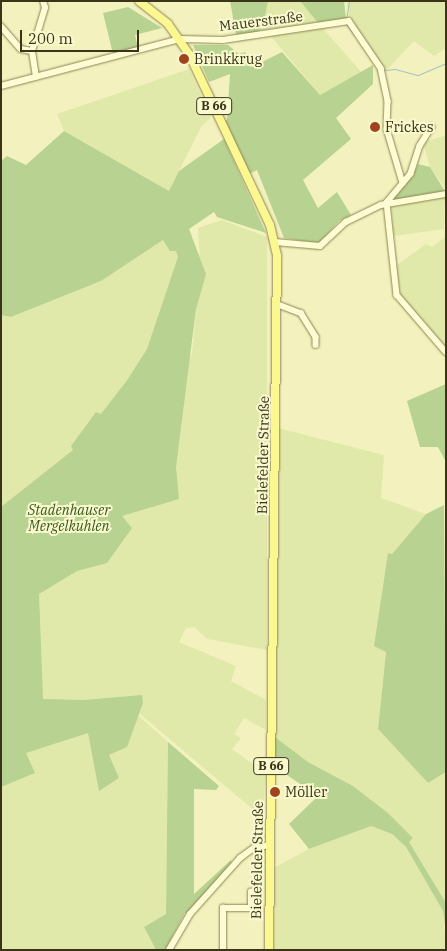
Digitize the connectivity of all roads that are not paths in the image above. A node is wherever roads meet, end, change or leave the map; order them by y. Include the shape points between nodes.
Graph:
1 (43, 1) edge
2 (139, 1) edge
3 (1, 26) edge
4 (180, 39) junction
5 (32, 52) junction
6 (36, 76) junction
7 (1, 86) edge
8 (432, 127) dead end
9 (403, 184) junction
10 (446, 194) edge
11 (387, 203) junction
12 (275, 242) junction
13 (278, 304) junction
14 (316, 345) dead end
15 (446, 352) edge
16 (270, 845) junction
17 (251, 892) dead end
18 (169, 950) edge
19 (222, 950) edge
20 (268, 950) edge

1 - 5 street via 45,8
2 - 4 main road, Bielefelder Straße / B 66
3 - 5 street via 21,49
4 - 6 street, Mauerstraße
4 - 9 street, Mauerstraße via 223,40 346,22 381,68 388,102 387,129
4 - 12 main road, Bielefelder Straße / B 66 via 270,225
5 - 6 street
6 - 7 street, Mauerstraße
8 - 9 street via 420,146 411,174
9 - 11 street
10 - 11 street
11 - 12 street via 346,222 320,246
11 - 15 street via 397,296
12 - 13 main road, Bielefelder Straße / B 66
13 - 14 street via 300,313 316,337
13 - 16 main road, Bielefelder Straße / B 66
16 - 18 street via 254,848 240,858 190,914
16 - 20 main road, Bielefelder Straße / B 66
17 - 19 street via 250,908 223,908

